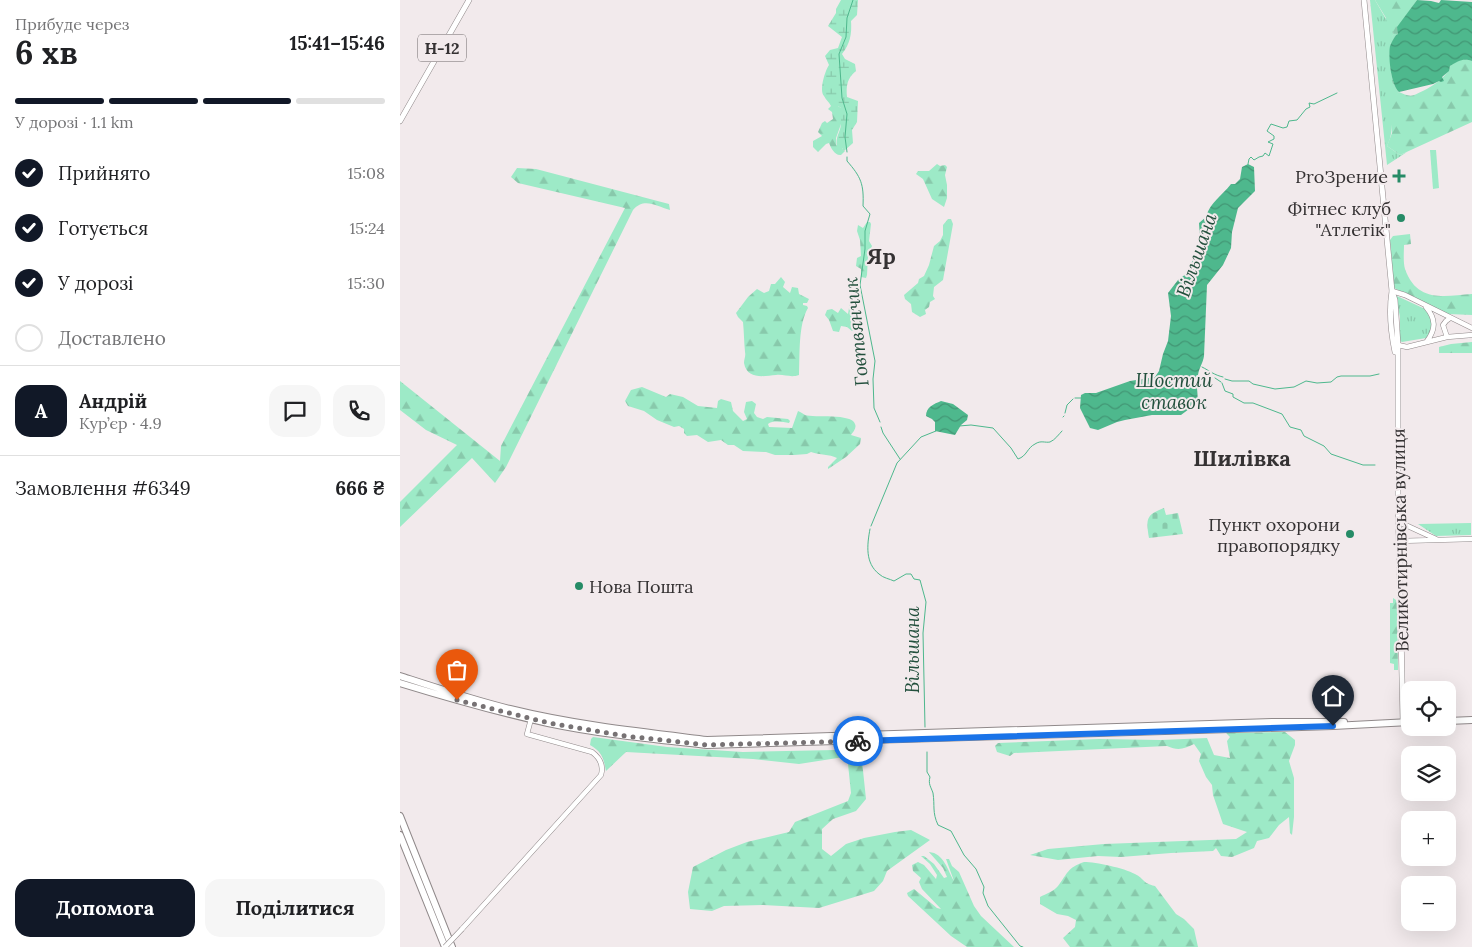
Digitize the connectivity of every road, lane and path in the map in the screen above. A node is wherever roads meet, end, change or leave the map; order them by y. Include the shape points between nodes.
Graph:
1 (469, 0) edge
2 (1364, 0) edge
3 (401, 119) edge
4 (1392, 291) junction
5 (1424, 304) junction
6 (1450, 318) junction
7 (1472, 328) edge
8 (1472, 335) edge
9 (1446, 337) junction
10 (1427, 341) junction
11 (1395, 343) junction
12 (1399, 522) junction
13 (1472, 539) edge
14 (1439, 540) junction
15 (1399, 541) junction
16 (400, 676) edge
17 (1404, 681) edge
18 (400, 683) edge
19 (531, 719) junction
20 (1472, 720) edge
21 (1456, 721) edge
22 (1401, 722) edge
23 (1362, 724) junction
24 (400, 816) edge
25 (400, 834) edge
26 (445, 947) edge
27 (452, 947) edge

1 - 3 main road, Н-12
2 - 4 main road, Великотирнівська вулиця
4 - 5 main road
4 - 11 main road, Великотирнівська вулиця via 1390,300
5 - 6 main road
5 - 10 main road via 1431,313 1434,326
6 - 7 main road
6 - 9 main road via 1443,326
8 - 9 main road
9 - 10 main road
10 - 11 main road via 1407,347
11 - 12 main road, Великотирнівська вулиця
12 - 14 main road
12 - 15 main road, Великотирнівська вулиця
13 - 14 main road
14 - 15 main road
15 - 17 main road, Великотирнівська вулиця
16 - 23 highway via 478,701 527,712 626,731 707,740 1273,722
18 - 19 highway
19 - 23 highway via 625,736 707,745
19 - 26 main road, bridge via 527,734 592,752 602,763 601,775
20 - 21 highway
22 - 23 highway
24 - 27 highway
25 - 26 highway

